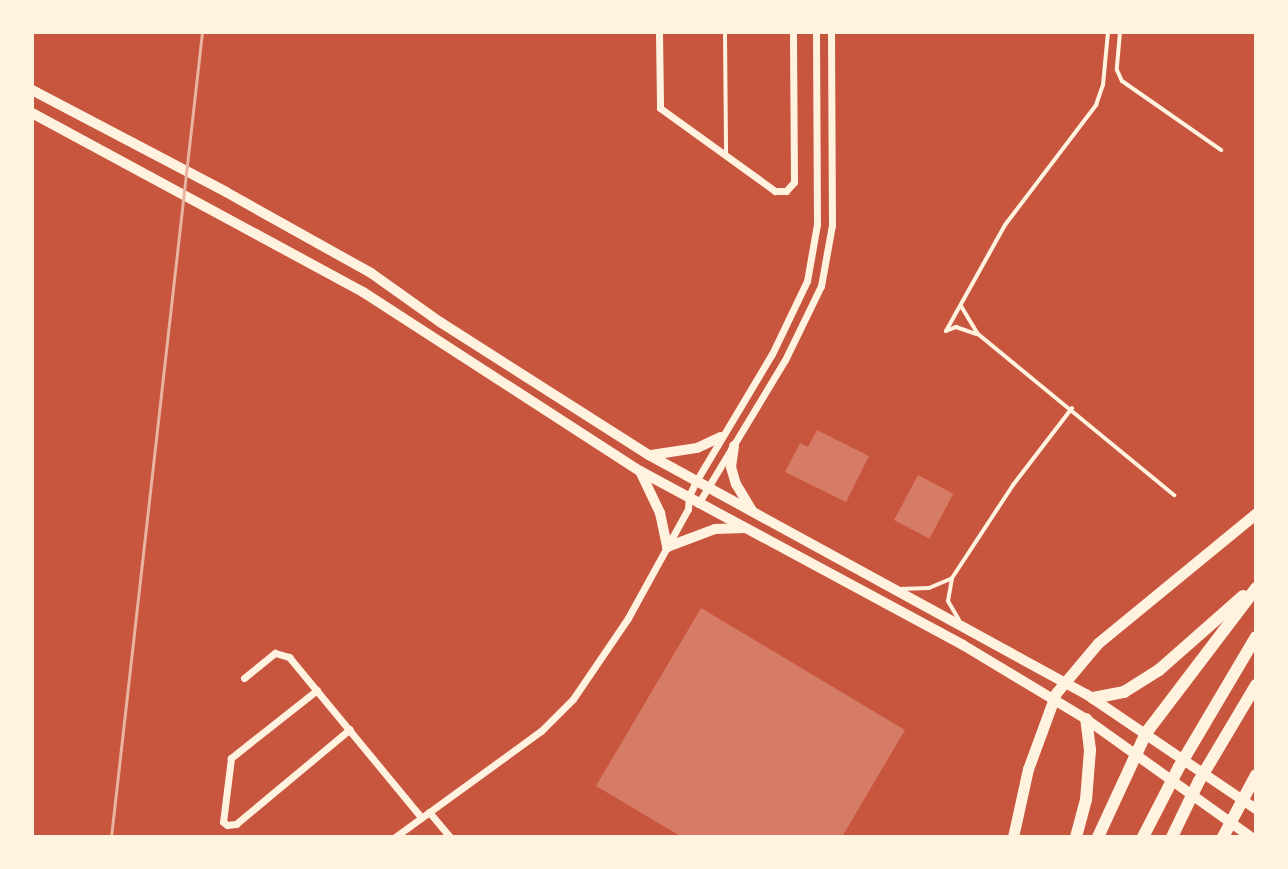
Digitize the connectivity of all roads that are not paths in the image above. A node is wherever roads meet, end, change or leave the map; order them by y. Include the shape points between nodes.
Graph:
1 (659, 32) edge
2 (725, 32) edge
3 (793, 32) edge
4 (809, 32) edge
5 (816, 32) edge
6 (831, 32) edge
7 (1108, 32) edge
8 (1120, 32) edge
9 (816, 59) junction
10 (32, 90) edge
11 (32, 113) edge
12 (1221, 150) dead end
13 (726, 156) junction
14 (961, 306) junction
15 (978, 334) junction
16 (1072, 408) junction
17 (721, 437) junction
18 (734, 446) junction
19 (649, 455) junction
20 (640, 471) junction
21 (695, 483) junction
22 (708, 490) junction
23 (1174, 495) dead end
24 (689, 496) junction
25 (701, 503) junction
26 (688, 509) junction
27 (754, 513) junction
28 (1256, 513) edge
29 (747, 528) junction
30 (667, 547) junction
31 (952, 578) junction
32 (1256, 586) edge
33 (896, 589) junction
34 (961, 624) junction
35 (1256, 637) edge
36 (244, 678) dead end
37 (1256, 685) edge
38 (317, 690) junction
39 (1090, 696) junction
40 (1082, 717) junction
41 (350, 729) junction
42 (1151, 736) junction
43 (1139, 756) junction
44 (1256, 775) edge
45 (1243, 800) junction
46 (1256, 809) edge
47 (425, 814) junction
48 (1227, 820) junction
49 (395, 837) edge
50 (450, 837) edge
51 (1013, 837) edge
52 (1076, 837) edge
53 (1098, 837) edge
54 (1143, 837) edge
55 (1172, 837) edge
56 (1223, 837) edge
57 (1251, 837) edge

1 - 13 street via 660,108
2 - 13 lane
3 - 13 street via 794,182 786,191 775,191
4 - 9 street
5 - 9 street
6 - 18 street via 832,225 821,286
7 - 14 lane via 1096,105 1005,225
8 - 12 lane via 1117,70 1122,81
9 - 17 street via 817,224 807,281 772,354
10 - 19 main road via 371,273
11 - 20 main road via 363,292
14 - 15 lane
14 - 15 lane via 946,331 956,327
15 - 16 lane
16 - 23 lane
16 - 31 lane
17 - 19 main road via 679,453
17 - 21 street
18 - 22 street
18 - 27 main road via 731,467 736,484
19 - 21 main road
20 - 24 main road
20 - 30 main road via 660,513
21 - 22 main road
21 - 24 street
22 - 25 street
22 - 27 main road
24 - 25 main road
24 - 26 street
25 - 26 street
25 - 29 main road
26 - 30 street
27 - 33 main road
28 - 51 main road via 1098,643 1056,693 1028,769
29 - 30 main road via 715,529
29 - 40 main road
30 - 47 street via 628,618 573,699 541,731
31 - 33 lane via 929,588
31 - 34 lane via 948,601
32 - 39 highway via 1159,670 1124,692
32 - 42 highway
33 - 34 main road
34 - 39 main road
35 - 54 highway
36 - 38 street via 280,652
37 - 55 highway
38 - 41 street
38 - 41 street via 231,758 223,822 236,824
39 - 42 main road
40 - 43 main road
40 - 52 highway via 1090,750
41 - 47 street
42 - 43 highway
42 - 45 main road
43 - 48 main road
43 - 53 highway
44 - 45 highway
45 - 46 main road
45 - 48 highway
47 - 49 street
47 - 50 street
48 - 56 highway
48 - 57 main road

